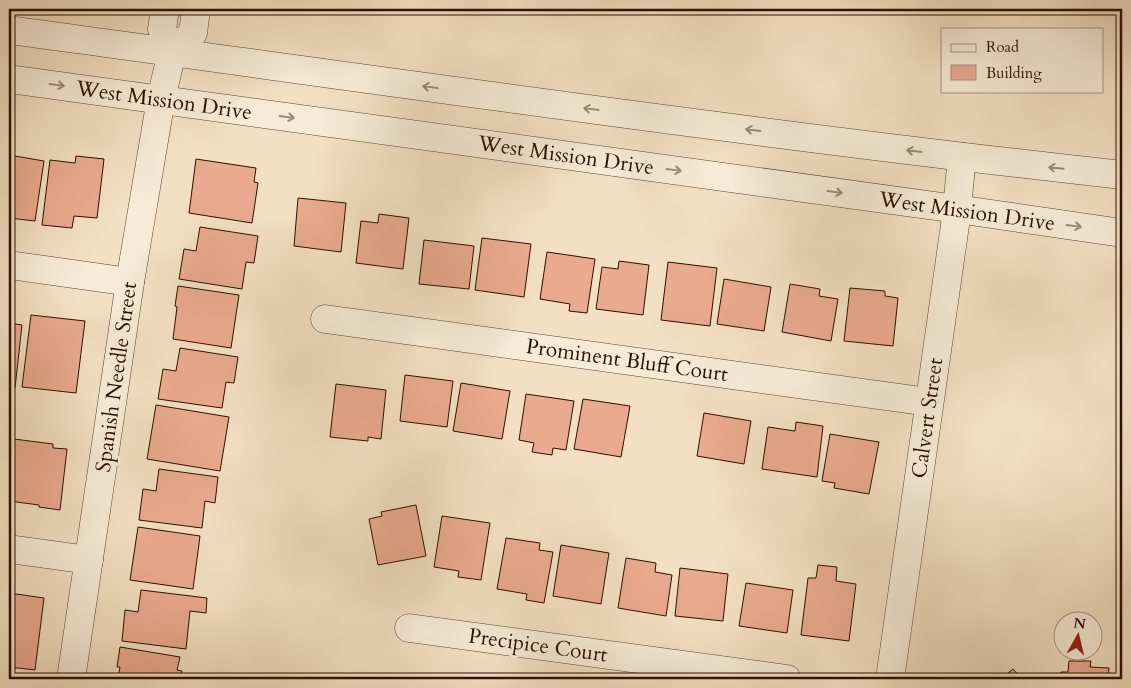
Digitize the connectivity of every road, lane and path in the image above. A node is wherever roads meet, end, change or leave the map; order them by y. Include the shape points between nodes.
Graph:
1 (165, 9) edge
2 (196, 9) edge
3 (9, 30) edge
4 (167, 76) junction
5 (9, 79) edge
6 (962, 157) junction
7 (1122, 175) edge
8 (957, 209) junction
9 (1122, 233) edge
10 (9, 265) edge
11 (130, 282) junction
12 (325, 319) dead end
13 (929, 402) junction
14 (9, 549) edge
15 (89, 560) junction
16 (409, 628) dead end
17 (71, 679) edge
18 (787, 679) edge
19 (890, 679) edge

1 - 4 street via 162,29
2 - 4 street via 192,33
3 - 4 street, West Mission Drive
5 -> 4 street, West Mission Drive
6 -> 4 street, West Mission Drive via 713,126
4 -> 8 street, West Mission Drive
4 - 11 street, Spanish Needle Street
7 -> 6 street, West Mission Drive
6 - 8 street, Calvert Street
8 -> 9 street, West Mission Drive
8 - 13 street, Calvert Street
10 - 11 street
11 - 15 street, Spanish Needle Street
12 - 13 street, Prominent Bluff Court
13 - 19 street, Calvert Street
14 - 15 street
15 - 17 street, Spanish Needle Street
16 - 18 street, Precipice Court

